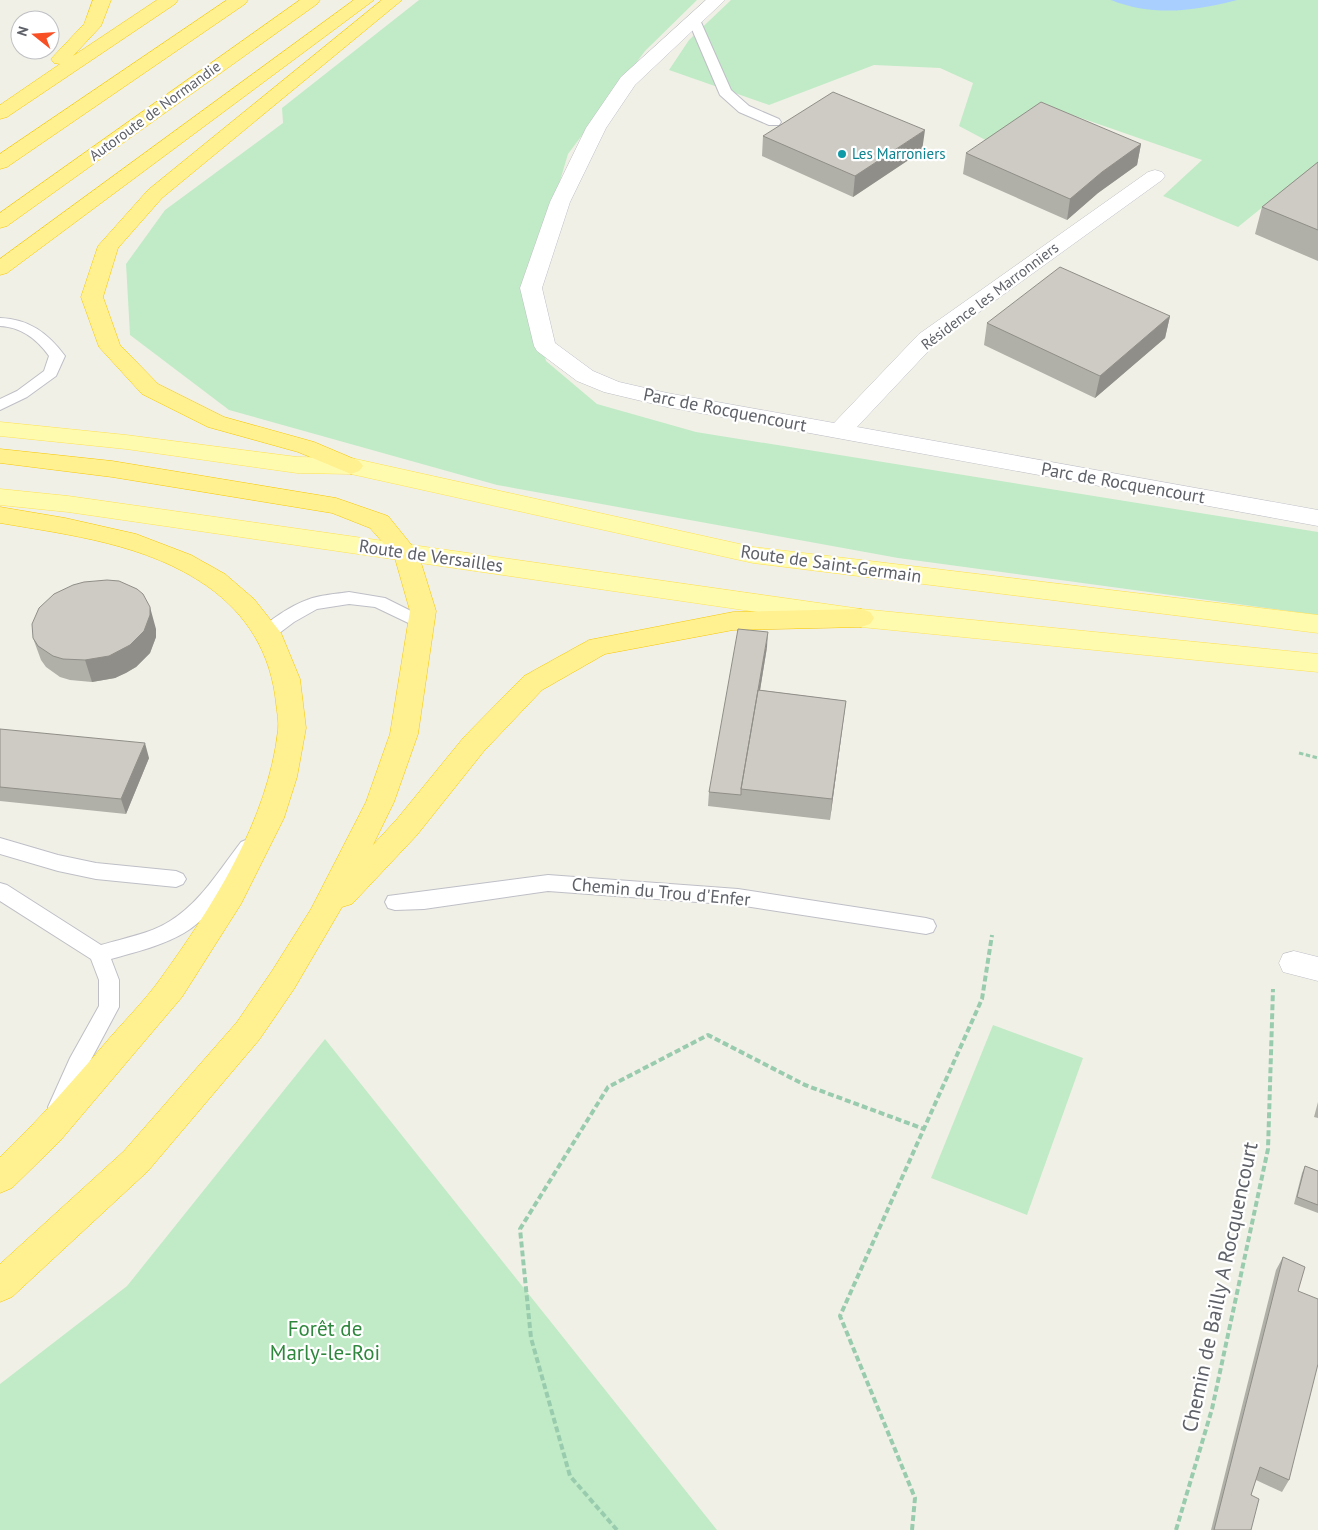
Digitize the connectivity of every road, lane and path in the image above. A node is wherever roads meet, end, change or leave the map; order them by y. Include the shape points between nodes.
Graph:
1 (102, 0) edge
2 (169, 0) edge
3 (239, 0) edge
4 (311, 0) edge
5 (365, 0) edge
6 (393, 0) edge
7 (716, 0) edge
8 (694, 20) junction
9 (0, 111) edge
10 (774, 122) dead end
11 (0, 164) edge
12 (1155, 176) dead end
13 (0, 222) edge
14 (0, 269) edge
15 (0, 322) edge
16 (0, 404) edge
17 (0, 428) edge
18 (839, 432) junction
19 (0, 456) edge
20 (351, 466) junction
21 (0, 497) edge
22 (0, 515) edge
23 (1318, 518) edge
24 (406, 553) junction
25 (861, 618) junction
26 (421, 623) junction
27 (1318, 624) edge
28 (268, 634) junction
29 (1318, 662) edge
30 (1299, 753) dead end
31 (1318, 758) edge
32 (270, 818) junction
33 (0, 846) edge
34 (176, 879) dead end
35 (0, 891) edge
36 (395, 902) dead end
37 (322, 917) junction
38 (926, 926) dead end
39 (992, 935) dead end
40 (99, 954) junction
41 (1306, 966) edge
42 (924, 1129) junction
43 (49, 1131) junction
44 (0, 1178) edge
45 (0, 1286) edge
46 (617, 1530) edge
47 (912, 1530) edge
48 (1176, 1530) edge

1 - 9 highway via 92,26
2 - 9 highway
3 - 11 highway
4 - 13 highway, Autoroute de Normandie
5 - 14 highway
6 - 20 highway via 155,194 108,246 92,297 110,347 150,388 216,422 306,446
7 - 8 street, Parc de Rocquencourt
8 - 10 lane via 725,92 744,109
8 - 18 street, Parc de Rocquencourt via 628,81 596,128 560,202 531,288 545,346 585,376 612,387
12 - 18 street, Résidence les Marronniers via 927,339
15 - 16 lane via 28,327 48,340 57,356 51,373 22,394
17 - 20 main road via 296,465
18 - 23 street, Parc de Rocquencourt
19 - 24 highway via 112,468 336,506 379,522
20 - 27 main road, Route de Saint-Germain via 753,555
21 - 24 main road, Route de Versailles
22 - 28 highway via 127,540 182,561 216,580 238,598
24 - 25 main road, Route de Versailles
24 - 26 highway via 423,611
25 - 29 main road
25 - 37 highway via 733,621 598,646 533,683 474,744 407,827
26 - 28 lane via 379,602 349,598 313,604
26 - 37 highway via 404,734 380,802
28 - 32 highway via 287,679 292,728 283,777
30 - 31 path
32 - 40 lane via 198,910 178,927
32 - 43 highway via 231,896 171,988
33 - 34 lane via 58,864
35 - 40 lane
36 - 38 lane, Chemin du Trou d'Enfer via 424,901 548,883 738,898
37 - 45 highway via 248,1031 142,1153
39 - 42 path via 982,999
40 - 43 lane via 109,980 109,1007 78,1064
41 - 48 path, Chemin de Bailly A Rocquencourt via 1273,988 1268,1149 1212,1409
42 - 46 path via 804,1085 708,1035 608,1088 520,1228 531,1338 570,1476
42 - 47 path via 840,1316 915,1498
43 - 44 highway

